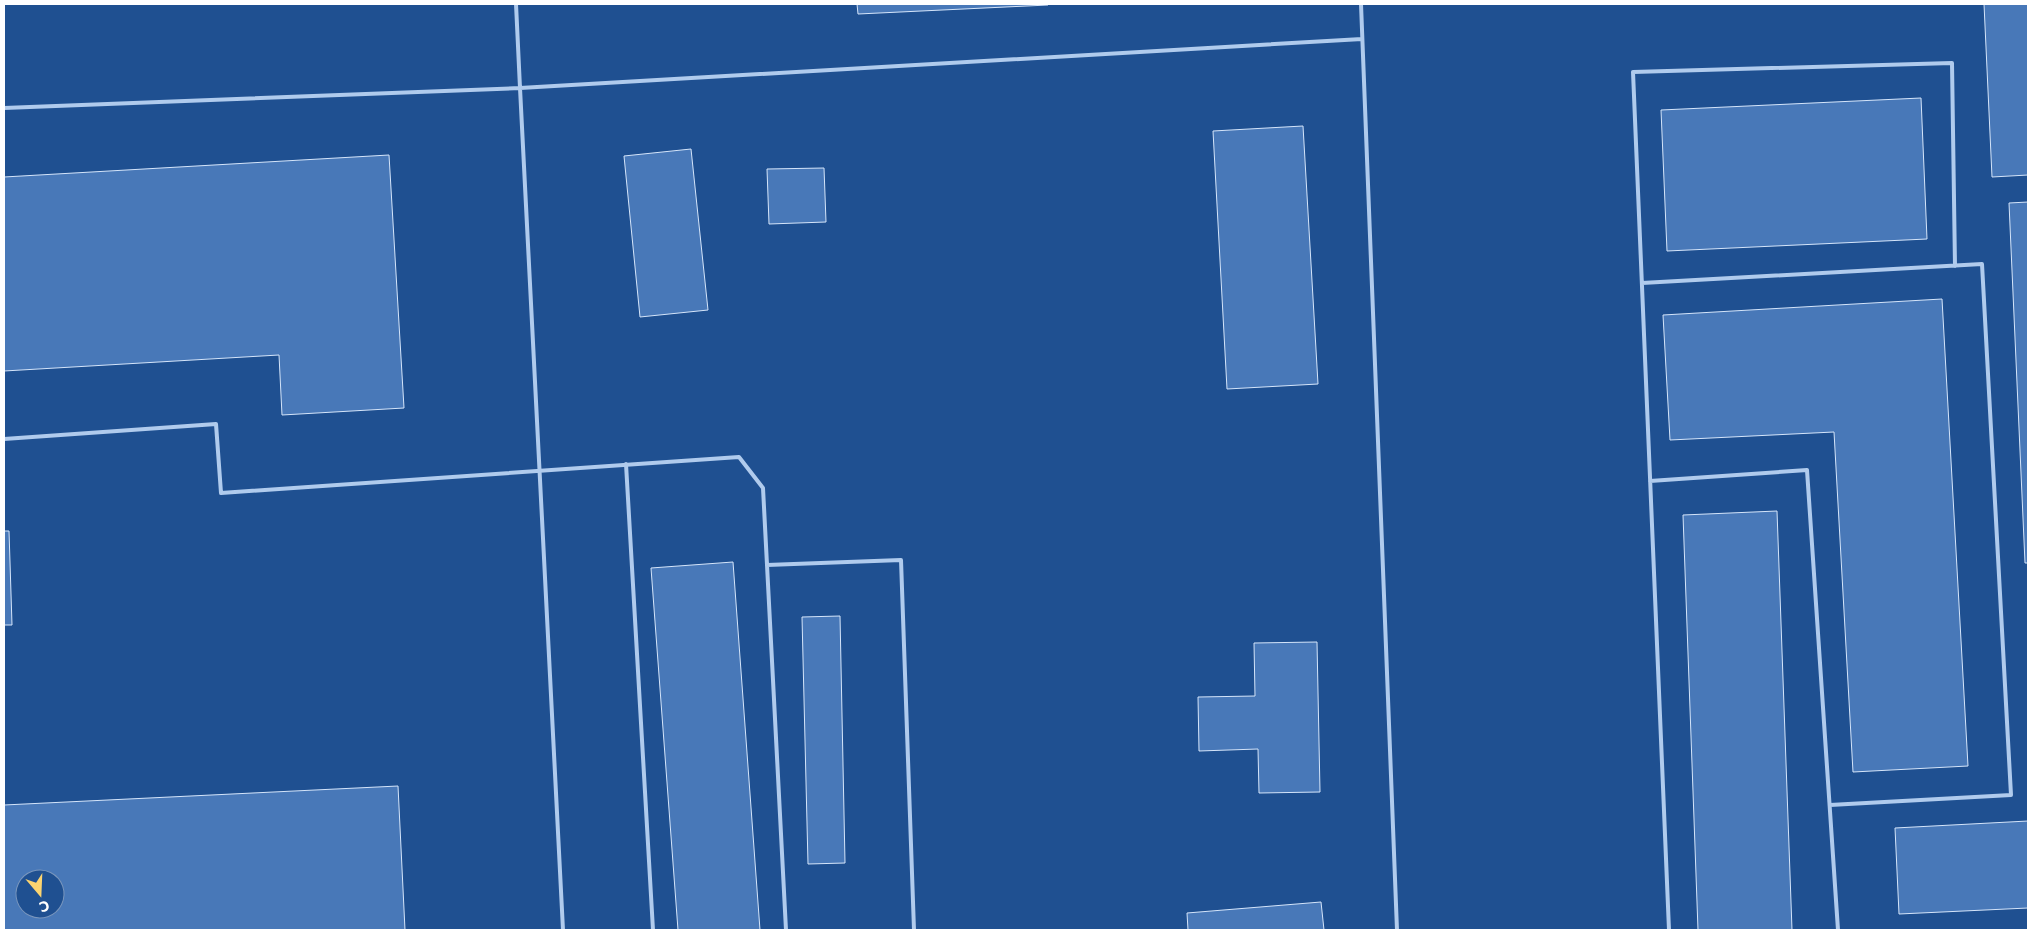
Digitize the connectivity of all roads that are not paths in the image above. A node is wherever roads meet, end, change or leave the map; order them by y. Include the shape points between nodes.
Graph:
1 (516, 4) edge
2 (1361, 4) edge
3 (1362, 39) junction
4 (520, 88) junction
5 (4, 108) edge
6 (1955, 266) junction
7 (1642, 283) junction
8 (4, 439) edge
9 (626, 464) junction
10 (540, 470) junction
11 (1650, 481) junction
12 (767, 565) junction
13 (1830, 805) junction
14 (564, 930) edge
15 (653, 930) edge
16 (786, 930) edge
17 (914, 930) edge
18 (1397, 930) edge
19 (1669, 930) edge
20 (1838, 930) edge

1 - 4 lane
2 - 3 lane
3 - 4 lane
3 - 18 lane
4 - 5 lane
4 - 10 lane
6 - 7 lane
6 - 7 lane via 1952,63 1632,72
6 - 13 lane via 1982,264 2011,795
7 - 11 lane
8 - 10 lane via 216,424 221,493
9 - 10 lane
9 - 12 lane via 739,457 763,488
9 - 15 lane
10 - 14 lane
11 - 13 lane via 1807,470
11 - 19 lane
12 - 16 lane
12 - 17 lane via 901,560
13 - 20 lane

